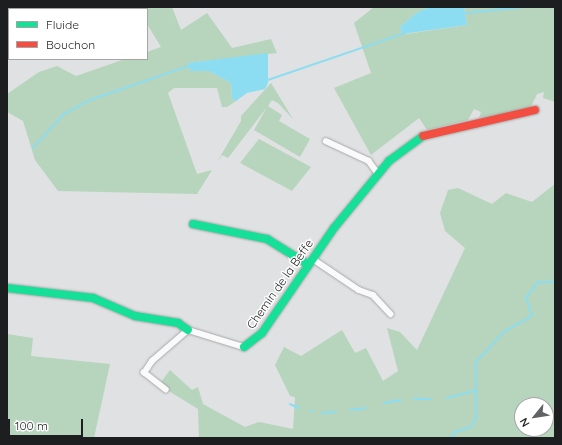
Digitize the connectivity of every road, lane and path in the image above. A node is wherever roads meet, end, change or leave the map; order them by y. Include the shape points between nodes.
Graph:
1 (535, 110) dead end
2 (326, 141) dead end
3 (377, 172) junction
4 (193, 224) dead end
5 (311, 262) junction
6 (7, 288) edge
7 (390, 314) dead end
8 (188, 330) junction
9 (244, 348) joint
10 (166, 390) dead end

1 - 3 street, Chemin de la Beffe via 429,132
2 - 3 street via 369,161
3 - 5 street, Chemin de la Beffe
4 - 5 street via 267,239
5 - 7 street via 359,290 373,295
5 - 9 street, Chemin de la Beffe via 262,333
6 - 8 street, Chemin de la Beffe via 93,298 135,316 178,323
8 - 9 street, Chemin de la Beffe
8 - 10 street via 152,361 144,373

